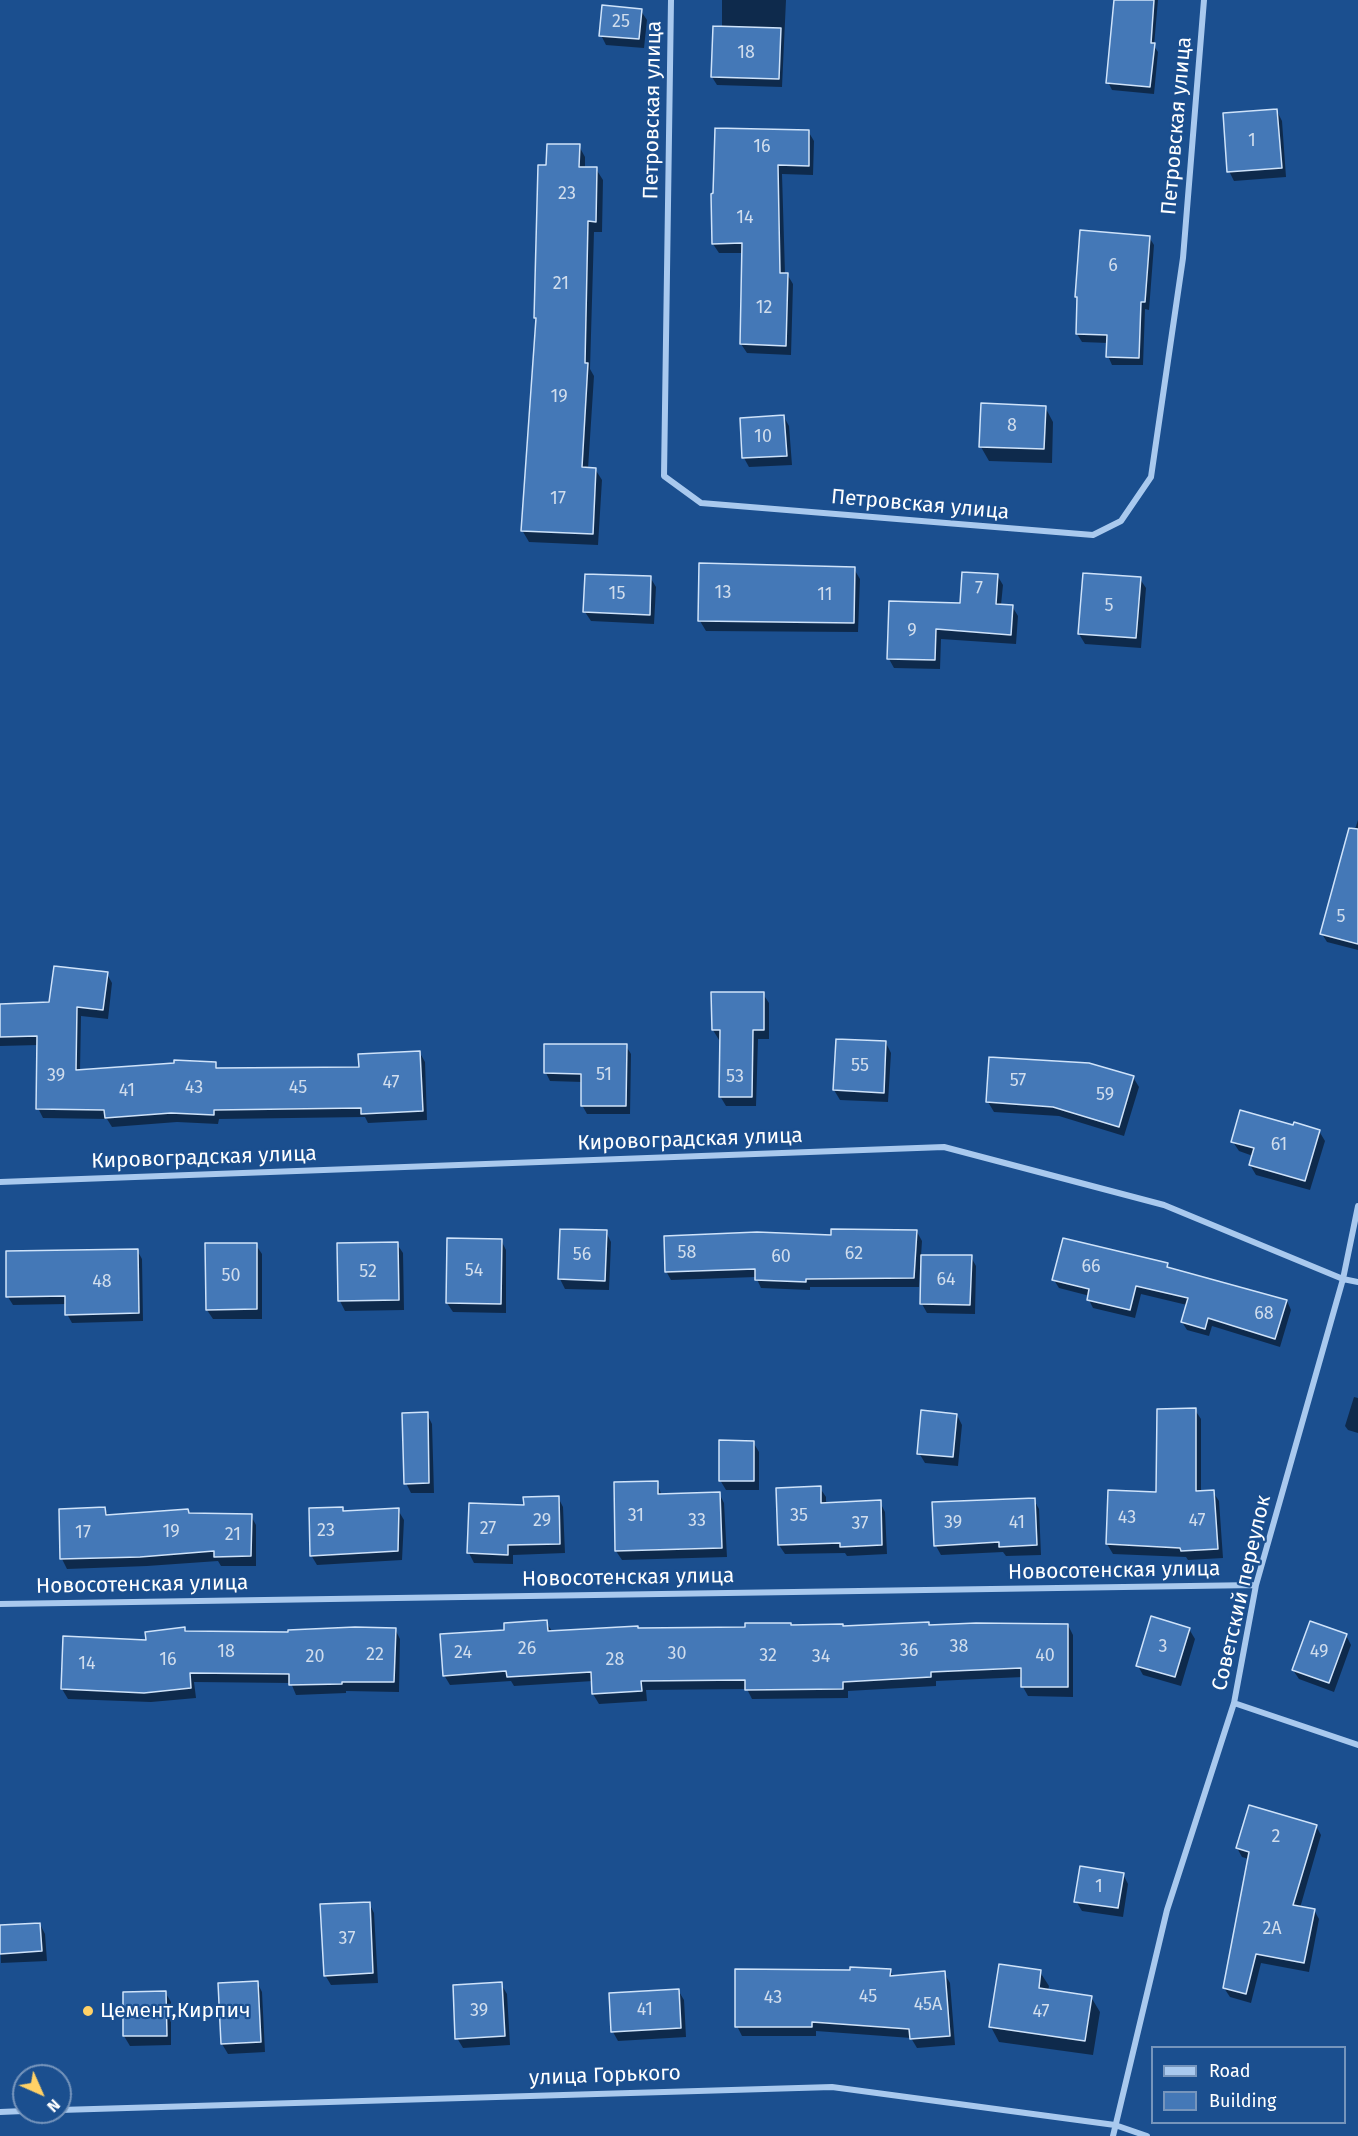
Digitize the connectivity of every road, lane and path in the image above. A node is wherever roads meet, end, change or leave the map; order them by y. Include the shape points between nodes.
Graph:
1 (671, 0) edge
2 (1204, 0) edge
3 (0, 1182) edge
4 (1358, 1206) edge
5 (1343, 1279) junction
6 (1358, 1282) edge
7 (1256, 1585) junction
8 (0, 1604) edge
9 (1233, 1703) junction
10 (1358, 1745) edge
11 (72, 2110) edge
12 (1115, 2125) junction
13 (1113, 2136) edge
14 (1147, 2136) edge

1 - 2 street, Петровская улица via 664,476 701,503 1093,535 1121,521 1151,477 1183,258
3 - 5 street, Кировоградская улица via 944,1147 1164,1205
4 - 5 street, Советский переулок
5 - 6 street, Кировоградская улица
5 - 7 street, Советский переулок
7 - 8 street, Новосотенская улица
7 - 9 street, Советский переулок
9 - 10 street
9 - 12 street, Советский переулок via 1167,1910
11 - 12 street, улица Горького via 832,2087
12 - 13 street, Советский переулок
12 - 14 street, улица Горького

